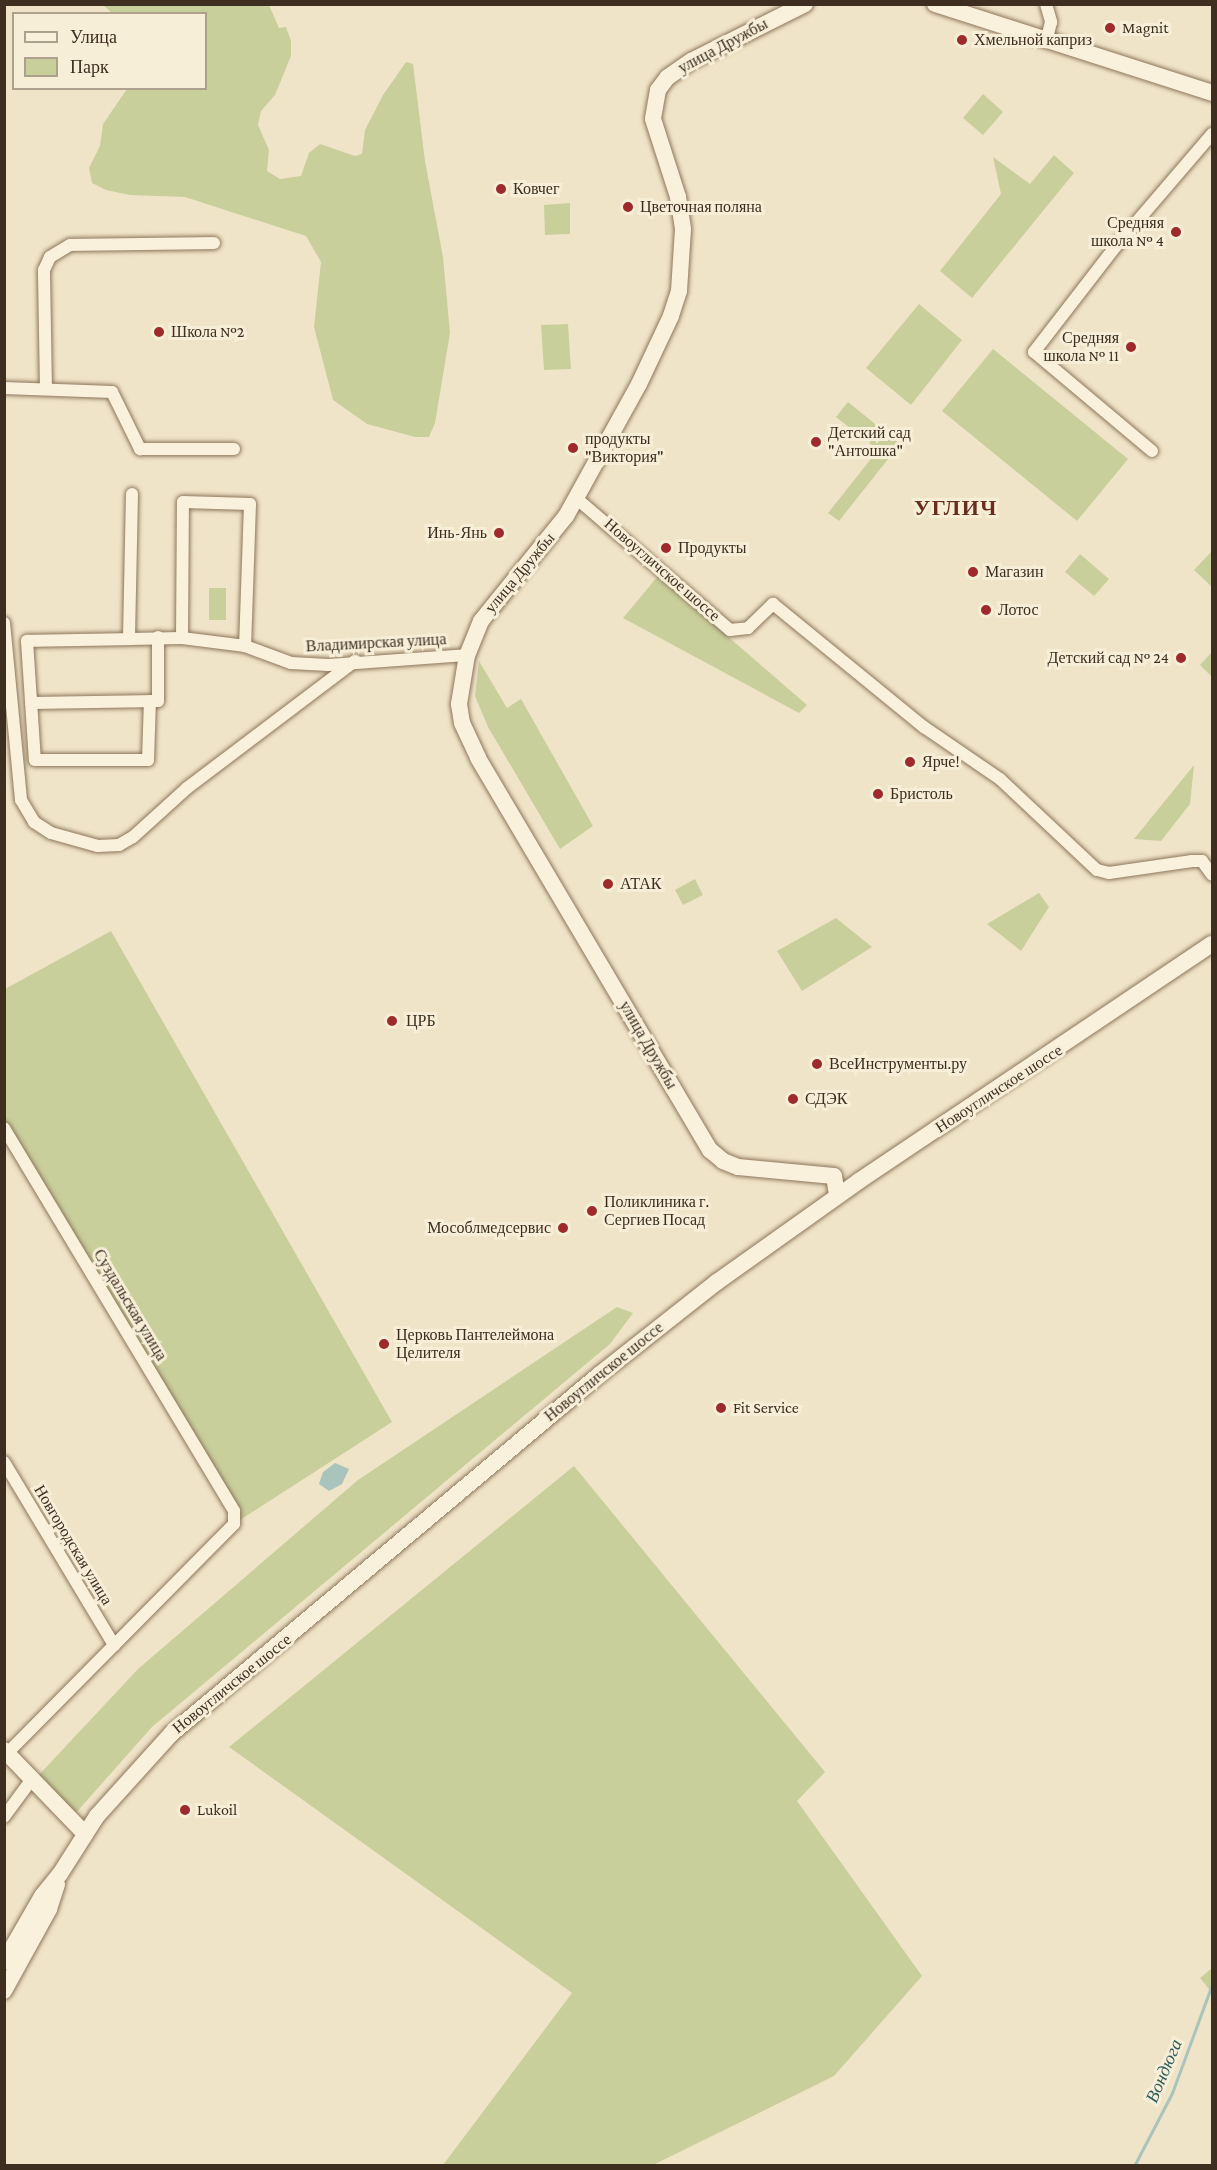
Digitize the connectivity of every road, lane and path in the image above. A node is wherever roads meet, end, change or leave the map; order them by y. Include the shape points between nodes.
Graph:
1 (805, 4) edge
2 (935, 4) edge
3 (1046, 4) edge
4 (1047, 38) junction
5 (1212, 93) edge
6 (1212, 134) edge
7 (214, 243) dead end
8 (4, 388) edge
9 (46, 389) junction
10 (234, 449) dead end
11 (1152, 451) dead end
12 (132, 494) dead end
13 (576, 498) junction
14 (4, 623) edge
15 (158, 637) junction
16 (182, 638) junction
17 (129, 639) junction
18 (245, 646) junction
19 (467, 655) junction
20 (355, 661) junction
21 (150, 701) junction
22 (32, 703) junction
23 (1212, 875) edge
24 (1212, 944) edge
25 (4, 1128) edge
26 (834, 1176) junction
27 (859, 1181) junction
28 (837, 1196) junction
29 (4, 1462) edge
30 (114, 1644) junction
31 (6, 1752) edge
32 (32, 1779) junction
33 (4, 1817) edge
34 (85, 1834) junction
35 (60, 1875) junction
36 (4, 1962) edge
37 (4, 1991) edge

1 - 13 street, улица Дружбы via 691,61 667,78 658,90 653,119 678,197 683,229 679,291 659,345
2 - 4 street
3 - 4 street via 1051,22
4 - 5 street
6 - 11 street via 1116,246 1034,352
7 - 9 street via 70,245 50,257 44,270
8 - 9 street
9 - 10 street via 112,392 140,448
12 - 17 street
13 - 19 street, улица Дружбы via 553,536 485,614
13 - 23 street, Новоугличское шоссе via 730,630 748,628 773,604 924,727 1000,779 1097,870 1109,873 1202,861
14 - 20 street via 21,800 34,822 51,833 98,846 119,845 187,788
15 - 16 street, Владимирская улица
15 - 17 street, Владимирская улица
15 - 21 street via 158,701
16 - 18 street, Владимирская улица
16 - 18 street via 183,502 250,504
17 - 22 street, Владимирская улица via 27,641
18 - 20 street, Владимирская улица via 291,663
19 - 20 street, Владимирская улица
19 - 26 street, улица Дружбы via 459,704 467,737 710,1150 738,1167
21 - 22 street
21 - 22 street via 148,760 35,760
24 - 27 street, Новоугличское шоссе
25 - 30 street, Суздальская улица via 228,1499 234,1524
26 - 27 street, улица Дружбы
26 - 28 street
27 - 28 street, Новоугличское шоссе
28 - 34 street, Новоугличское шоссе via 717,1282 609,1367 171,1734 118,1790
29 - 30 street, Новгородская улица
30 - 31 street
31 - 32 street
32 - 33 street
32 - 34 street
34 - 35 street, Новоугличское шоссе
35 - 36 street, Новоугличское шоссе via 42,1896
35 - 37 street, Новоугличское шоссе via 49,1909

